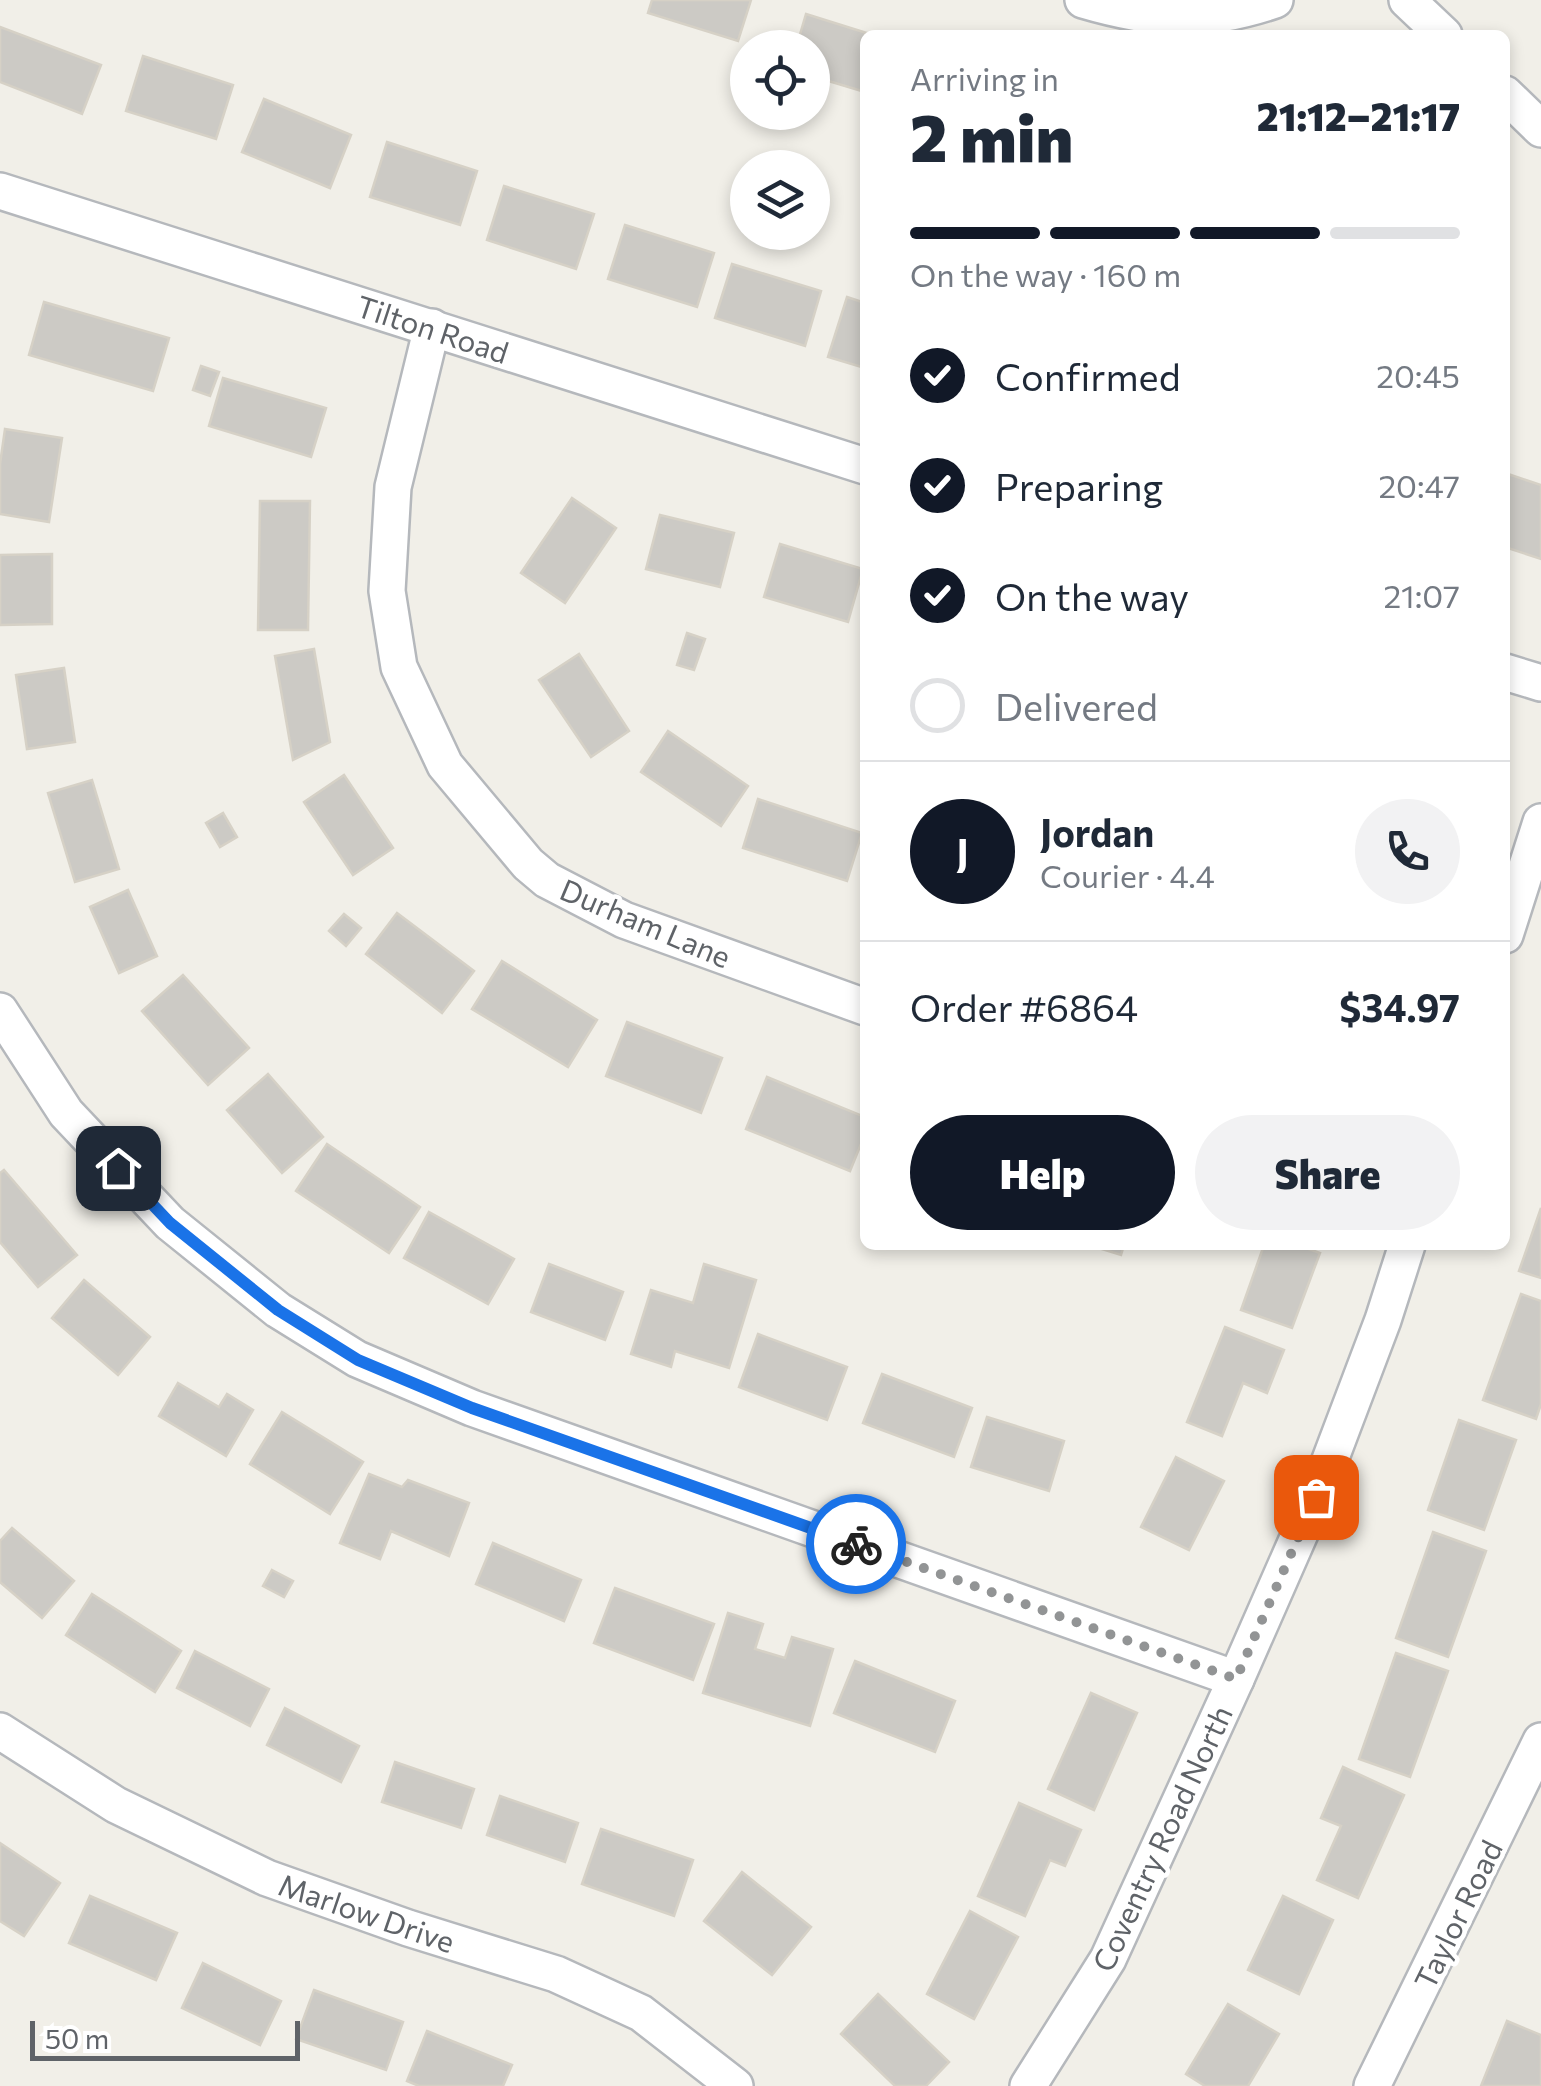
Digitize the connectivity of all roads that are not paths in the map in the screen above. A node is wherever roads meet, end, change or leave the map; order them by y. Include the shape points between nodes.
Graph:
1 (1083, 0) edge
2 (1276, 0) edge
3 (1407, 0) edge
4 (1439, 30) edge
5 (1510, 99) edge
6 (1541, 128) edge
7 (0, 190) edge
8 (432, 327) junction
9 (860, 464) edge
10 (1510, 674) edge
11 (1541, 684) edge
12 (1541, 822) edge
13 (1510, 919) edge
14 (860, 1006) edge
15 (0, 1011) edge
16 (1404, 1250) edge
17 (1236, 1679) junction
18 (0, 1731) edge
19 (1541, 1742) edge
20 (735, 2086) edge
21 (1028, 2086) edge
22 (1372, 2086) edge

1 - 2 street via 1181,20
3 - 4 street
5 - 6 street
7 - 8 street, Tilton Road
8 - 9 street, Tilton Road
8 - 14 street, Durham Lane via 393,487 387,591 400,666 445,764 547,880 624,920
10 - 11 street
12 - 13 street
15 - 17 street via 66,1112 170,1223 278,1310 358,1360 490,1414
16 - 17 street, Coventry Road North via 1316,1497
17 - 21 street, Coventry Road North via 1108,1959
18 - 20 street, Marlow Drive via 116,1806 267,1878 556,1974 641,2013
19 - 22 street, Taylor Road

